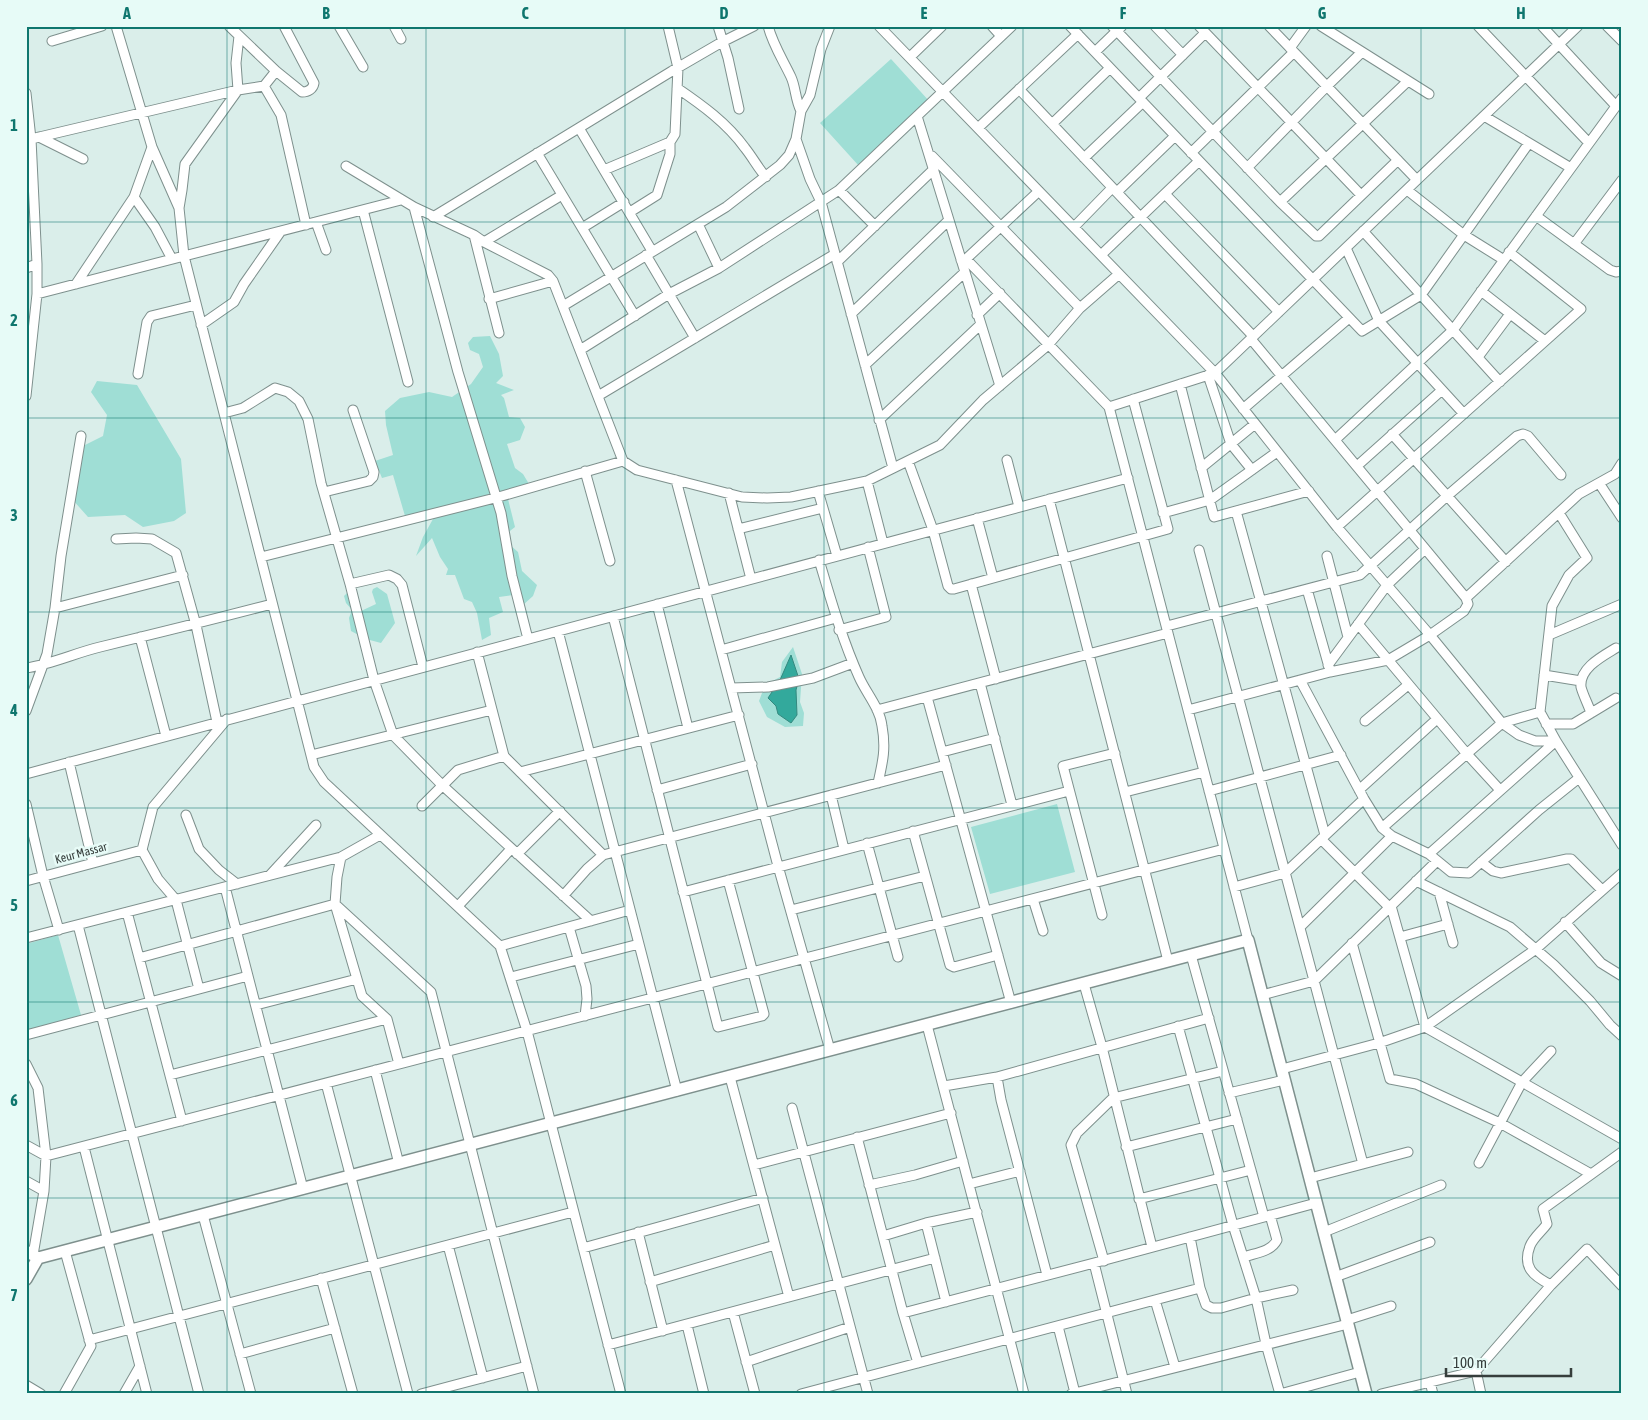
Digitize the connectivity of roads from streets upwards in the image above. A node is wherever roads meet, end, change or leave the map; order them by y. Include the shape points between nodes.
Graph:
1 (102, 26) edge
2 (116, 26) edge
3 (229, 26) edge
4 (284, 26) edge
5 (339, 26) edge
6 (394, 26) edge
7 (668, 26) edge
8 (718, 26) edge
9 (754, 26) edge
10 (768, 26) edge
11 (830, 26) edge
12 (880, 26) edge
13 (942, 26) edge
14 (992, 26) edge
15 (1012, 26) edge
16 (1070, 26) edge
17 (1155, 26) edge
18 (1269, 26) edge
19 (1306, 26) edge
20 (1321, 26) edge
21 (1478, 26) edge
22 (1542, 26) edge
23 (1578, 26) edge
24 (1608, 26) edge
25 (1117, 28) edge
26 (1202, 30) edge
27 (1078, 34) junction
28 (239, 36) junction
29 (1001, 36) junction
30 (401, 39) dead end
31 (52, 40) dead end
32 (1622, 41) edge
33 (722, 42) junction
34 (1559, 44) junction
35 (1292, 50) junction
36 (1095, 52) junction
37 (1362, 52) junction
38 (1183, 55) junction
39 (910, 57) junction
40 (363, 67) dead end
41 (678, 68) junction
42 (1110, 68) junction
43 (276, 70) junction
44 (1526, 76) junction
45 (1160, 77) junction
46 (1408, 81) junction
47 (264, 86) junction
48 (1327, 86) junction
49 (677, 88) junction
50 (1258, 88) junction
51 (1019, 89) junction
52 (238, 90) junction
53 (943, 92) junction
54 (26, 93) edge
55 (1429, 94) dead end
56 (1141, 100) junction
57 (1619, 102) edge
58 (27, 108) edge
59 (739, 109) dead end
60 (802, 111) junction
61 (142, 112) junction
62 (917, 116) junction
63 (1484, 116) junction
64 (1292, 123) junction
65 (1052, 124) junction
66 (1363, 124) junction
67 (579, 128) junction
68 (978, 128) junction
69 (1212, 132) junction
70 (1175, 136) junction
71 (35, 138) junction
72 (796, 139) junction
73 (670, 142) junction
74 (1529, 143) junction
75 (1589, 143) junction
76 (152, 147) junction
77 (537, 153) junction
78 (1192, 153) junction
79 (930, 154) junction
80 (1084, 158) junction
81 (1326, 158) junction
82 (83, 159) dead end
83 (1398, 160) junction
84 (1199, 161) junction
85 (346, 166) dead end
86 (1247, 168) junction
87 (1571, 168) junction
88 (934, 169) junction
89 (604, 170) junction
90 (766, 177) junction
91 (1417, 180) junction
92 (1622, 180) edge
93 (839, 190) junction
94 (1115, 190) junction
95 (1407, 190) junction
96 (30, 191) edge
97 (1039, 191) junction
98 (1165, 194) junction
99 (562, 195) junction
100 (1361, 195) junction
101 (134, 197) junction
102 (401, 200) junction
103 (624, 202) junction
104 (821, 202) junction
105 (1280, 202) junction
106 (414, 207) junction
107 (178, 208) junction
108 (362, 210) junction
109 (630, 212) junction
110 (1536, 216) junction
111 (433, 217) junction
112 (1140, 217) junction
113 (949, 220) junction
114 (316, 222) junction
115 (698, 224) junction
116 (306, 225) junction
117 (875, 226) junction
118 (1000, 227) junction
119 (1074, 227) junction
120 (582, 228) junction
121 (281, 231) junction
122 (1363, 231) junction
123 (474, 235) junction
124 (1464, 235) junction
125 (484, 242) junction
126 (1574, 244) junction
127 (1346, 248) junction
128 (326, 250) dead end
129 (649, 253) junction
130 (1101, 255) junction
131 (184, 256) junction
132 (1506, 256) junction
133 (836, 258) junction
134 (172, 259) junction
135 (964, 259) junction
136 (37, 264) junction
137 (26, 268) edge
138 (718, 268) junction
139 (1622, 271) edge
140 (964, 272) junction
141 (1119, 274) junction
142 (611, 277) junction
143 (1312, 280) junction
144 (553, 281) junction
145 (76, 284) junction
146 (1481, 291) junction
147 (37, 294) junction
148 (670, 294) junction
149 (1000, 294) junction
150 (1421, 295) junction
151 (489, 299) junction
152 (196, 305) junction
153 (563, 306) junction
154 (1080, 308) junction
155 (1278, 312) junction
156 (851, 314) junction
157 (1510, 314) junction
158 (977, 315) junction
159 (30, 316) edge
160 (634, 316) junction
161 (1349, 318) junction
162 (1379, 320) junction
163 (201, 325) junction
164 (980, 325) junction
165 (1453, 330) junction
166 (498, 333) dead end
167 (695, 338) junction
168 (1252, 338) junction
169 (1545, 341) junction
170 (1048, 345) junction
171 (580, 350) junction
172 (1478, 358) junction
173 (1418, 363) junction
174 (865, 365) junction
175 (28, 372) edge
176 (138, 374) dead end
177 (1211, 374) junction
178 (1282, 376) junction
179 (408, 382) dead end
180 (1500, 382) junction
181 (1180, 384) junction
182 (1000, 386) junction
183 (1442, 390) junction
184 (26, 396) edge
185 (598, 396) junction
186 (1133, 399) junction
187 (1109, 407) junction
188 (1244, 409) junction
189 (353, 410) dead end
190 (224, 413) junction
191 (1464, 414) junction
192 (880, 420) junction
193 (1255, 424) junction
194 (1392, 434) junction
195 (81, 436) dead end
196 (1335, 440) junction
197 (1230, 444) junction
198 (1277, 452) junction
199 (1414, 459) junction
200 (1007, 460) dead end
201 (623, 461) junction
202 (908, 461) junction
203 (1622, 463) edge
204 (1357, 466) junction
205 (893, 468) junction
206 (1202, 468) junction
207 (1252, 470) junction
208 (585, 471) junction
209 (1561, 475) dead end
210 (1128, 478) junction
211 (676, 480) junction
212 (867, 480) junction
213 (1599, 483) junction
214 (818, 491) junction
215 (1309, 491) junction
216 (1377, 491) junction
217 (324, 492) junction
218 (729, 494) junction
219 (1447, 496) junction
220 (495, 498) junction
221 (1049, 499) junction
222 (1210, 500) junction
223 (1019, 507) junction
224 (823, 508) junction
225 (1236, 511) junction
226 (1163, 513) junction
227 (1559, 513) junction
228 (977, 518) junction
229 (1622, 518) edge
230 (1337, 527) junction
231 (738, 529) junction
232 (933, 530) junction
233 (1410, 530) junction
234 (1143, 536) junction
235 (337, 538) junction
236 (116, 539) dead end
237 (883, 543) junction
238 (868, 547) junction
239 (1425, 549) junction
240 (1199, 550) dead end
241 (836, 556) junction
242 (1327, 556) dead end
243 (261, 558) junction
244 (1064, 558) junction
245 (819, 560) junction
246 (610, 561) dead end
247 (1506, 562) junction
248 (1370, 566) junction
249 (182, 575) junction
250 (994, 578) junction
251 (751, 579) junction
252 (1334, 582) junction
253 (350, 584) junction
254 (971, 584) junction
255 (1387, 585) junction
256 (1307, 589) junction
257 (706, 591) junction
258 (1466, 598) junction
259 (1261, 601) junction
260 (272, 604) junction
261 (657, 604) junction
262 (1622, 604) edge
263 (55, 608) junction
264 (1216, 613) junction
265 (613, 616) junction
266 (836, 618) junction
267 (1358, 624) junction
268 (196, 625) junction
269 (839, 630) junction
270 (1167, 630) junction
271 (558, 631) junction
272 (1430, 635) junction
273 (1549, 635) junction
274 (140, 637) junction
275 (1348, 637) junction
276 (528, 639) junction
277 (1616, 648) dead end
278 (721, 650) junction
279 (478, 652) junction
280 (1089, 654) junction
281 (1388, 660) junction
282 (853, 663) junction
283 (42, 665) junction
284 (422, 667) junction
285 (26, 668) edge
286 (1329, 668) junction
287 (1544, 675) junction
288 (996, 679) junction
289 (374, 680) junction
290 (1300, 680) junction
291 (1581, 681) junction
292 (980, 683) junction
293 (1284, 685) junction
294 (1408, 685) junction
295 (731, 688) junction
296 (927, 697) junction
297 (1238, 697) junction
298 (1616, 698) dead end
299 (297, 701) junction
300 (492, 710) junction
301 (877, 710) junction
302 (1188, 710) junction
303 (26, 711) edge
304 (1540, 712) junction
305 (1591, 712) junction
306 (739, 715) junction
307 (1438, 719) junction
308 (227, 720) junction
309 (1364, 721) dead end
310 (217, 722) junction
311 (1502, 723) junction
312 (1546, 724) junction
313 (688, 728) junction
314 (393, 735) junction
315 (166, 736) junction
316 (995, 738) junction
317 (644, 740) junction
318 (1556, 741) junction
319 (942, 752) junction
320 (1115, 753) junction
321 (590, 754) junction
322 (1467, 754) junction
323 (311, 755) junction
324 (1341, 755) junction
325 (504, 756) junction
326 (69, 762) junction
327 (752, 764) junction
328 (946, 765) junction
329 (1306, 765) junction
330 (520, 772) junction
331 (1204, 772) junction
332 (26, 774) edge
333 (1260, 778) junction
334 (1579, 778) junction
335 (878, 783) junction
336 (442, 785) junction
337 (657, 790) junction
338 (1359, 790) junction
339 (1500, 790) junction
340 (1069, 791) junction
341 (1209, 791) junction
342 (1125, 792) junction
343 (830, 795) junction
344 (1364, 799) junction
345 (26, 804) edge
346 (1012, 805) junction
347 (422, 806) dead end
348 (560, 812) junction
349 (764, 812) junction
350 (186, 815) dead end
351 (960, 818) junction
352 (316, 825) dead end
353 (1382, 828) junction
354 (912, 831) junction
355 (380, 834) junction
356 (1392, 836) junction
357 (669, 837) junction
358 (1323, 837) junction
359 (866, 843) junction
360 (1622, 845) edge
361 (844, 849) junction
362 (1224, 849) junction
363 (142, 850) junction
364 (514, 851) junction
365 (615, 851) junction
366 (603, 854) junction
367 (1428, 854) junction
368 (341, 857) junction
369 (1437, 861) junction
370 (1480, 862) junction
371 (94, 863) junction
372 (778, 866) junction
373 (1145, 869) junction
374 (1354, 872) junction
375 (1285, 873) junction
376 (1622, 873) edge
377 (43, 876) junction
378 (270, 876) junction
379 (925, 876) junction
380 (26, 880) edge
381 (728, 880) junction
382 (1416, 881) junction
383 (1094, 883) junction
384 (237, 884) junction
385 (1234, 886) junction
386 (225, 887) junction
387 (879, 888) junction
388 (1602, 890) junction
389 (683, 892) junction
390 (1439, 892) junction
391 (563, 896) junction
392 (1033, 899) junction
393 (176, 900) junction
394 (335, 904) junction
395 (458, 906) junction
396 (1390, 906) junction
397 (630, 910) junction
398 (791, 910) junction
399 (986, 911) junction
400 (128, 912) junction
401 (1102, 915) dead end
402 (590, 921) junction
403 (1564, 922) junction
404 (937, 924) junction
405 (1448, 924) junction
406 (78, 925) junction
407 (569, 927) junction
408 (1300, 927) junction
409 (59, 930) junction
410 (236, 931) junction
411 (1043, 931) dead end
412 (891, 936) junction
413 (1400, 937) junction
414 (26, 938) edge
415 (1248, 940) junction
416 (1352, 943) junction
417 (1453, 943) dead end
418 (639, 944) junction
419 (188, 945) junction
420 (500, 946) junction
421 (1536, 949) junction
422 (998, 955) junction
423 (1191, 955) junction
424 (898, 957) dead end
425 (139, 958) junction
426 (803, 959) junction
427 (578, 960) junction
428 (1168, 961) junction
429 (754, 972) junction
430 (248, 976) junction
431 (1622, 976) edge
432 (511, 977) junction
433 (357, 979) junction
434 (1314, 981) junction
435 (706, 984) junction
436 (1084, 984) junction
437 (198, 989) junction
438 (1262, 994) junction
439 (653, 998) junction
440 (151, 1002) junction
441 (1011, 1003) junction
442 (256, 1005) junction
443 (101, 1015) junction
444 (585, 1016) junction
445 (1209, 1018) junction
446 (387, 1019) junction
447 (927, 1025) junction
448 (1178, 1026) junction
449 (1425, 1027) junction
450 (527, 1031) junction
451 (26, 1035) edge
452 (1622, 1036) edge
453 (1379, 1043) junction
454 (1102, 1047) junction
455 (267, 1050) junction
456 (830, 1050) junction
457 (1551, 1051) dead end
458 (446, 1052) junction
459 (1334, 1055) junction
460 (26, 1064) edge
461 (399, 1064) junction
462 (375, 1070) junction
463 (1223, 1071) junction
464 (1283, 1075) junction
465 (170, 1076) junction
466 (730, 1077) junction
467 (997, 1077) junction
468 (1192, 1079) junction
469 (1522, 1082) junction
470 (326, 1084) junction
471 (944, 1086) junction
472 (677, 1090) junction
473 (1230, 1093) junction
474 (279, 1096) junction
475 (1113, 1098) junction
476 (792, 1108) dead end
477 (950, 1113) junction
478 (1237, 1119) junction
479 (182, 1121) junction
480 (1500, 1123) junction
481 (550, 1124) junction
482 (1206, 1127) junction
483 (132, 1134) junction
484 (856, 1137) junction
485 (1622, 1139) edge
486 (26, 1145) edge
487 (470, 1145) junction
488 (84, 1146) junction
489 (1126, 1147) junction
490 (804, 1152) junction
491 (1408, 1152) dead end
492 (1622, 1152) edge
493 (46, 1156) junction
494 (963, 1161) junction
495 (1479, 1163) dead end
496 (399, 1164) junction
497 (1364, 1164) junction
498 (754, 1165) junction
499 (1251, 1170) junction
500 (1020, 1171) junction
501 (1591, 1174) junction
502 (350, 1176) junction
503 (1220, 1178) junction
504 (1310, 1178) junction
505 (26, 1181) edge
506 (969, 1184) junction
507 (869, 1185) junction
508 (1441, 1185) dead end
509 (303, 1189) junction
510 (44, 1191) junction
511 (762, 1198) junction
512 (1139, 1199) junction
513 (1316, 1203) junction
514 (573, 1212) junction
515 (976, 1212) junction
516 (203, 1215) junction
517 (1267, 1216) junction
518 (926, 1223) junction
519 (1233, 1225) junction
520 (156, 1228) junction
521 (638, 1232) junction
522 (1324, 1232) junction
523 (493, 1233) junction
524 (883, 1236) junction
525 (1190, 1237) junction
526 (108, 1240) junction
527 (1430, 1242) dead end
528 (448, 1245) junction
529 (775, 1245) junction
530 (1152, 1247) junction
531 (583, 1248) junction
532 (65, 1251) junction
533 (32, 1255) edge
534 (1244, 1257) junction
535 (935, 1258) junction
536 (1104, 1261) junction
537 (1094, 1264) junction
538 (374, 1265) junction
539 (892, 1270) junction
540 (1047, 1275) junction
541 (1335, 1277) junction
542 (322, 1278) junction
543 (26, 1279) edge
544 (650, 1282) junction
545 (839, 1284) junction
546 (1551, 1286) junction
547 (1622, 1286) edge
548 (997, 1288) junction
549 (1200, 1288) junction
550 (1293, 1290) dead end
551 (789, 1297) junction
552 (1256, 1298) junction
553 (1155, 1300) junction
554 (946, 1302) junction
555 (227, 1303) junction
556 (1391, 1306) dead end
557 (733, 1312) junction
558 (903, 1313) junction
559 (1106, 1313) junction
560 (179, 1316) junction
561 (1347, 1322) junction
562 (687, 1325) junction
563 (1058, 1326) junction
564 (850, 1327) junction
565 (335, 1328) junction
566 (131, 1329) junction
567 (663, 1331) junction
568 (1010, 1338) junction
569 (89, 1340) junction
570 (1266, 1344) junction
571 (608, 1345) junction
572 (240, 1354) junction
573 (746, 1362) junction
574 (918, 1363) junction
575 (140, 1366) junction
576 (527, 1366) junction
577 (1175, 1367) junction
578 (1476, 1371) junction
579 (1360, 1372) junction
580 (864, 1377) junction
581 (483, 1378) junction
582 (1124, 1380) junction
583 (1430, 1382) junction
584 (26, 1385) edge
585 (816, 1392) edge
586 (1073, 1393) edge
587 (41, 1394) edge
588 (64, 1394) edge
589 (124, 1394) edge
590 (148, 1394) edge
591 (199, 1394) edge
592 (251, 1394) edge
593 (352, 1394) edge
594 (408, 1394) edge
595 (421, 1394) edge
596 (534, 1394) edge
597 (621, 1394) edge
598 (704, 1394) edge
599 (755, 1394) edge
600 (801, 1394) edge
601 (868, 1394) edge
602 (1024, 1394) edge
603 (1127, 1394) edge
604 (1280, 1394) edge
605 (1366, 1394) edge
606 (1380, 1394) edge
607 (1433, 1394) edge
608 (1481, 1394) edge

1 - 31 street
2 - 61 street
3 - 28 street
4 - 43 street via 314,86 302,92
5 - 40 street
6 - 30 street
7 - 41 street
8 - 33 street
9 - 33 street
10 - 60 street via 772,41 792,79
11 - 60 street via 810,95
12 - 39 street
13 - 39 street
14 - 29 street
15 - 29 street
16 - 27 street
17 - 38 street
18 - 35 street
19 - 35 street
20 - 37 street
21 - 44 street
22 - 34 street
23 - 34 street
24 - 32 street
25 - 36 street
25 - 45 street
26 - 38 street
26 - 50 street
27 - 36 street
27 - 51 street
28 - 43 street
28 - 52 street
29 - 53 street
33 - 41 street
33 - 59 street
34 - 44 street
34 - 57 street
35 - 48 street
35 - 50 street
36 - 42 street
37 - 46 street
37 - 48 street
38 - 45 street
39 - 53 street
41 - 49 street
41 - 67 street
42 - 56 street
42 - 65 street
43 - 47 street
44 - 63 street
44 - 75 street
45 - 56 street
45 - 69 street
46 - 55 street
46 - 66 street
47 - 52 street
47 - 116 street via 281,116
48 - 64 street
48 - 66 street
49 - 73 street via 675,134
49 - 90 street via 721,122 746,148
50 - 64 street
50 - 69 street
51 - 65 street
51 - 68 street
52 - 61 street
52 - 107 street via 185,164
53 - 62 street
53 - 68 street
54 - 58 street
56 - 70 street
56 - 80 street
57 - 75 street
58 - 71 street
60 - 72 street
61 - 71 street
61 - 76 street
62 - 79 street
62 - 93 street
63 - 74 street
63 - 91 street
64 - 81 street
64 - 86 street
65 - 80 street
66 - 81 street
66 - 83 street
67 - 77 street
67 - 89 street
68 - 97 street
69 - 78 street
69 - 86 street
70 - 78 street
70 - 94 street
71 - 82 street
71 - 96 street
72 - 90 street via 789,155
72 - 104 street
73 - 89 street
73 - 109 street via 670,154 657,195
74 - 87 street
74 - 124 street
75 - 87 street
76 - 101 street
76 - 107 street
77 - 99 street
77 - 111 street
78 - 84 street
79 - 88 street
79 - 118 street
80 - 94 street
81 - 100 street
81 - 105 street
83 - 91 street
83 - 100 street
84 - 98 street
84 - 143 street
85 - 102 street
86 - 105 street
87 - 110 street
88 - 113 street
88 - 117 street
89 - 103 street
90 - 115 street
91 - 95 street
92 - 126 street
93 - 104 street
93 - 117 street
94 - 112 street
94 - 119 street
95 - 122 street
95 - 124 street
96 - 136 street
97 - 118 street
97 - 119 street
98 - 112 street
98 - 155 street
99 - 120 street
99 - 125 street
100 - 105 street via 1319,236
101 - 134 street
101 - 145 street
102 - 106 street
102 - 108 street
103 - 109 street
103 - 120 street
104 - 133 street
104 - 138 street
106 - 111 street
106 - 220 street
107 - 131 street
108 - 114 street
108 - 179 street
109 - 129 street
110 - 126 street
110 - 132 street
111 - 123 street
112 - 130 street
112 - 168 street
113 - 135 street
113 - 156 street
114 - 116 street
114 - 128 street
115 - 129 street
115 - 138 street
116 - 121 street
117 - 133 street
118 - 135 street
118 - 154 street
119 - 130 street
120 - 142 street
121 - 131 street
121 - 163 street via 234,302
122 - 127 street
122 - 150 street
123 - 125 street
123 - 151 street
124 - 132 street
124 - 150 street
125 - 144 street via 541,270
126 - 139 street via 1610,270
127 - 143 street
127 - 162 street
129 - 142 street
129 - 148 street
130 - 141 street
131 - 134 street
131 - 152 street
132 - 146 street
132 - 169 street via 1581,309
133 - 156 street
133 - 167 street
134 - 145 street
135 - 140 street
135 - 149 street
136 - 137 street
136 - 147 street
138 - 148 street
140 - 158 street
140 - 174 street
141 - 154 street
141 - 177 street
142 - 153 street
142 - 160 street
143 - 155 street
143 - 161 street
144 - 151 street
144 - 153 street
145 - 147 street
146 - 157 street
146 - 165 street
147 - 159 street
148 - 160 street
148 - 167 street
149 - 158 street
149 - 170 street
150 - 162 street
150 - 165 street
151 - 166 street
152 - 163 street
152 - 176 street via 150,316 146,322
153 - 171 street
154 - 170 street
155 - 168 street
156 - 174 street
157 - 169 street
157 - 172 street
158 - 164 street
159 - 175 street
160 - 171 street
161 - 162 street via 1362,331
161 - 178 street
162 - 173 street
163 - 190 street
164 - 182 street
164 - 192 street
165 - 172 street
165 - 173 street
167 - 185 street
168 - 177 street
168 - 178 street
169 - 180 street
170 - 182 street
170 - 187 street
171 - 185 street
172 - 180 street
173 - 183 street
173 - 196 street
174 - 192 street
175 - 184 street
177 - 181 street
177 - 188 street
177 - 197 street
178 - 188 street
178 - 196 street
180 - 191 street
181 - 186 street
181 - 206 street
182 - 202 street via 940,445
183 - 191 street
183 - 194 street
185 - 201 street
186 - 187 street
186 - 226 street
187 - 210 street
188 - 193 street
189 - 217 street via 373,477 369,481
190 - 217 street via 243,408 275,388 299,400 308,419
190 - 243 street
191 - 199 street
192 - 205 street
193 - 197 street
193 - 198 street
194 - 199 street
194 - 204 street
195 - 263 street
196 - 204 street
197 - 206 street
197 - 207 street
198 - 207 street
198 - 215 street
199 - 216 street
199 - 219 street
200 - 223 street
201 - 208 street
201 - 211 street via 637,470
202 - 205 street
202 - 232 street
203 - 213 street via 1615,474
204 - 216 street
205 - 212 street
206 - 222 street
207 - 222 street
208 - 220 street
208 - 246 street
209 - 219 street via 1523,434
210 - 221 street
210 - 234 street
211 - 218 street
211 - 257 street
212 - 214 street
212 - 237 street
213 - 227 street via 1579,494
213 - 229 street
214 - 218 street via 767,498
214 - 224 street
215 - 225 street
215 - 230 street
216 - 230 street
216 - 233 street
217 - 235 street
218 - 231 street
219 - 233 street
219 - 247 street
220 - 235 street
220 - 276 street
221 - 223 street
221 - 244 street
222 - 225 street via 1214,517
222 - 226 street
223 - 228 street
224 - 231 street
224 - 241 street
225 - 259 street
226 - 234 street via 1168,529
227 - 247 street
227 - 273 street via 1588,558 1569,575 1552,606
228 - 232 street
228 - 250 street
230 - 248 street
231 - 251 street
232 - 237 street
232 - 254 street via 950,589
233 - 239 street
233 - 248 street
234 - 244 street
234 - 270 street
235 - 243 street
235 - 253 street
236 - 249 street via 152,539 176,553
237 - 238 street
238 - 241 street
238 - 269 street via 886,616
239 - 255 street
239 - 258 street
240 - 264 street
241 - 245 street
242 - 252 street
243 - 260 street
244 - 250 street
244 - 280 street
245 - 251 street
245 - 266 street
247 - 258 street
248 - 252 street via 1360,575
248 - 255 street
249 - 263 street
249 - 268 street
250 - 254 street
251 - 257 street
252 - 256 street
252 - 275 street
253 - 284 street via 389,575 398,579
253 - 289 street
254 - 288 street
255 - 267 street
255 - 272 street
256 - 259 street
256 - 286 street
257 - 261 street
257 - 278 street
258 - 272 street via 1468,604 1464,611
259 - 264 street
259 - 293 street
260 - 268 street
260 - 299 street
261 - 265 street
261 - 313 street
262 - 273 street
263 - 283 street
264 - 270 street
264 - 297 street
265 - 271 street
265 - 317 street
266 - 269 street
266 - 278 street
267 - 275 street
267 - 281 street
268 - 274 street
268 - 310 street
269 - 282 street
270 - 280 street
270 - 302 street
271 - 276 street
271 - 321 street
272 - 281 street
272 - 311 street
273 - 287 street
274 - 283 street
274 - 315 street
275 - 286 street
276 - 279 street
277 - 291 street via 1587,669
278 - 295 street
279 - 284 street
279 - 300 street
280 - 288 street
280 - 320 street
281 - 286 street
281 - 294 street
282 - 295 street via 813,678 768,687
282 - 301 street
283 - 285 street
283 - 303 street
284 - 289 street
286 - 290 street
287 - 291 street
287 - 304 street
288 - 292 street
289 - 299 street
289 - 314 street
290 - 293 street
290 - 324 street
291 - 305 street
292 - 296 street
292 - 316 street
293 - 297 street
293 - 329 street
294 - 307 street
294 - 309 street
295 - 306 street
296 - 301 street
296 - 319 street
297 - 302 street
297 - 333 street
298 - 305 street
299 - 308 street
299 - 323 street
300 - 314 street
300 - 325 street
301 - 335 street via 885,751
302 - 331 street
304 - 311 street
304 - 312 street
305 - 312 street via 1572,724
306 - 313 street
306 - 327 street
307 - 322 street
307 - 338 street
308 - 310 street
308 - 363 street via 153,807
310 - 315 street
311 - 318 street via 1535,741
311 - 322 street
312 - 318 street
313 - 317 street
314 - 323 street
314 - 336 street
315 - 326 street
316 - 319 street
316 - 346 street
317 - 321 street
317 - 337 street
318 - 334 street
318 - 339 street
319 - 328 street
320 - 340 street via 1063,766
320 - 342 street
321 - 330 street
321 - 365 street
322 - 339 street
322 - 353 street
323 - 355 street via 314,767 324,782
324 - 329 street
324 - 338 street
325 - 330 street
325 - 336 street via 458,770
326 - 332 street
326 - 371 street
327 - 337 street
327 - 349 street
328 - 335 street
328 - 351 street
329 - 333 street
329 - 358 street
330 - 348 street
331 - 341 street
331 - 342 street
333 - 341 street
333 - 375 street
334 - 360 street
334 - 370 street
335 - 343 street
336 - 347 street
336 - 364 street
337 - 357 street
338 - 344 street
339 - 367 street
340 - 346 street
340 - 383 street
341 - 362 street
342 - 373 street
343 - 349 street
343 - 361 street
344 - 353 street
344 - 358 street
345 - 377 street
346 - 351 street
348 - 364 street
348 - 366 street
349 - 357 street
349 - 372 street
350 - 384 street via 199,849
351 - 354 street
351 - 399 street
352 - 378 street
353 - 356 street
354 - 359 street
354 - 379 street
355 - 368 street
355 - 395 street
356 - 367 street
356 - 374 street
357 - 365 street
357 - 389 street
358 - 374 street
358 - 375 street
359 - 361 street
359 - 387 street
361 - 372 street
362 - 373 street
362 - 385 street
363 - 371 street, Keur Massar
363 - 393 street via 158,879
364 - 391 street
364 - 395 street
365 - 366 street
365 - 397 street
366 - 391 street
367 - 369 street
368 - 378 street
368 - 394 street
369 - 370 street via 1451,872 1469,873
369 - 382 street
370 - 388 street via 1501,873 1567,859
371 - 377 street, Keur Massar
372 - 381 street
372 - 398 street
373 - 383 street
373 - 428 street
374 - 396 street
374 - 408 street
375 - 385 street
375 - 408 street
376 - 388 street
377 - 380 street, Keur Massar
377 - 409 street
378 - 384 street
379 - 387 street
379 - 404 street
381 - 389 street
381 - 429 street
382 - 390 street
382 - 396 street
383 - 392 street
383 - 401 street
384 - 386 street
385 - 415 street
386 - 393 street
386 - 410 street
387 - 398 street
387 - 412 street
388 - 403 street
389 - 435 street
390 - 405 street
390 - 421 street via 1510,927
391 - 402 street
392 - 399 street
392 - 411 street
393 - 400 street
393 - 419 street
394 - 410 street
394 - 433 street
394 - 458 street via 431,992
395 - 420 street
396 - 413 street
396 - 416 street
397 - 402 street
397 - 418 street
398 - 426 street
399 - 404 street
399 - 422 street
400 - 406 street
400 - 425 street
402 - 407 street
403 - 421 street
403 - 431 street via 1601,962
404 - 412 street
404 - 422 street via 950,966
405 - 413 street
405 - 417 street
406 - 409 street
406 - 443 street
407 - 420 street
407 - 427 street
408 - 434 street
409 - 414 street
410 - 419 street
410 - 430 street
412 - 424 street
412 - 426 street
413 - 449 street
415 - 423 street
415 - 438 street
416 - 434 street
416 - 453 street
418 - 427 street
418 - 439 street
419 - 425 street
419 - 437 street
420 - 432 street
421 - 449 street
421 - 452 street
422 - 441 street
423 - 428 street
423 - 445 street
425 - 440 street
426 - 429 street
426 - 456 street
427 - 432 street
427 - 444 street via 586,986
428 - 436 street
429 - 435 street
429 - 435 street via 764,1011 762,1016 718,1027
430 - 437 street
430 - 442 street
432 - 450 street
433 - 442 street
433 - 446 street via 362,996
434 - 438 street
434 - 459 street
435 - 439 street
436 - 441 street
436 - 454 street
437 - 440 street
438 - 464 street
439 - 444 street
439 - 472 street
440 - 443 street
440 - 465 street
441 - 447 street
442 - 455 street
443 - 451 street
443 - 483 street
444 - 450 street
445 - 448 street
445 - 463 street
446 - 455 street
446 - 461 street
447 - 456 street
447 - 471 street
448 - 454 street
448 - 468 street
449 - 453 street
449 - 469 street
450 - 458 street
450 - 481 street
453 - 459 street
453 - 480 street via 1390,1079 1416,1084
454 - 467 street
454 - 475 street
455 - 465 street
455 - 474 street
456 - 466 street
457 - 469 street
458 - 461 street
458 - 487 street
459 - 464 street
459 - 497 street
460 - 493 street via 38,1088
461 - 462 street
462 - 470 street
462 - 496 street
463 - 468 street
463 - 473 street
464 - 473 street
464 - 504 street
465 - 479 street
466 - 472 street
466 - 498 street
467 - 471 street
467 - 500 street
468 - 475 street
468 - 482 street
469 - 480 street
469 - 485 street
470 - 474 street
470 - 502 street
471 - 477 street
472 - 481 street
473 - 478 street
474 - 479 street
474 - 509 street
475 - 489 street
475 - 536 street via 1076,1133 1071,1145
476 - 490 street
477 - 484 street
477 - 494 street
478 - 482 street
478 - 499 street
479 - 483 street
480 - 495 street
480 - 501 street
481 - 487 street
481 - 514 street
482 - 489 street
482 - 503 street
483 - 488 street
483 - 520 street
484 - 490 street
484 - 507 street
486 - 493 street
487 - 496 street
487 - 523 street
488 - 493 street
488 - 526 street
489 - 512 street
490 - 498 street
490 - 545 street
491 - 497 street
492 - 501 street
493 - 510 street
494 - 506 street
494 - 507 street
496 - 502 street
497 - 504 street
498 - 511 street
499 - 503 street
499 - 517 street
500 - 506 street
500 - 540 street
501 - 546 street via 1543,1208 1547,1224 1530,1244 1527,1264 1535,1277
502 - 509 street
502 - 538 street
503 - 512 street
503 - 519 street
504 - 513 street
505 - 510 street
506 - 515 street
507 - 524 street
508 - 522 street
509 - 516 street
510 - 533 street
511 - 521 street
511 - 529 street
512 - 530 street
513 - 517 street
513 - 522 street
514 - 523 street
514 - 531 street
515 - 518 street
515 - 548 street
516 - 520 street
516 - 555 street
517 - 519 street
517 - 534 street via 1277,1240 1275,1244 1272,1248
518 - 524 street
518 - 535 street
519 - 525 street
519 - 534 street
520 - 526 street
520 - 560 street
521 - 531 street
521 - 544 street
522 - 541 street
523 - 528 street
523 - 576 street
524 - 539 street
525 - 530 street
525 - 549 street
526 - 532 street
526 - 566 street
527 - 541 street
528 - 538 street
528 - 581 street
529 - 544 street
529 - 551 street
530 - 536 street
531 - 571 street
532 - 533 street
532 - 569 street
533 - 543 street
534 - 552 street
535 - 539 street
535 - 554 street
536 - 537 street
537 - 540 street
537 - 559 street
538 - 542 street
538 - 594 street
539 - 545 street
539 - 558 street
540 - 548 street
541 - 561 street
542 - 555 street
542 - 565 street
544 - 567 street
545 - 551 street
545 - 564 street
546 - 547 street via 1587,1249
546 - 578 street
548 - 554 street
548 - 568 street
549 - 552 street via 1206,1305 1212,1308
549 - 553 street
550 - 552 street
551 - 557 street
552 - 570 street
553 - 559 street
553 - 577 street
554 - 558 street
555 - 560 street
555 - 572 street
556 - 561 street
557 - 562 street
557 - 573 street
558 - 574 street
559 - 563 street
559 - 582 street
560 - 566 street
560 - 591 street
561 - 570 street
561 - 579 street
562 - 567 street
562 - 598 street
563 - 568 street
563 - 586 street
564 - 573 street
564 - 580 street
565 - 572 street
565 - 593 street
566 - 569 street
566 - 575 street
567 - 571 street
568 - 574 street
568 - 602 street
569 - 588 street via 91,1346
570 - 577 street
570 - 604 street
571 - 597 street
572 - 592 street
573 - 599 street
574 - 580 street
575 - 589 street
575 - 590 street
576 - 581 street
576 - 596 street
577 - 582 street
578 - 583 street
578 - 608 street
579 - 604 street
579 - 605 street
580 - 585 street
580 - 601 street
581 - 595 street
582 - 586 street
582 - 603 street
583 - 606 street
583 - 607 street
584 - 587 street
585 - 600 street

